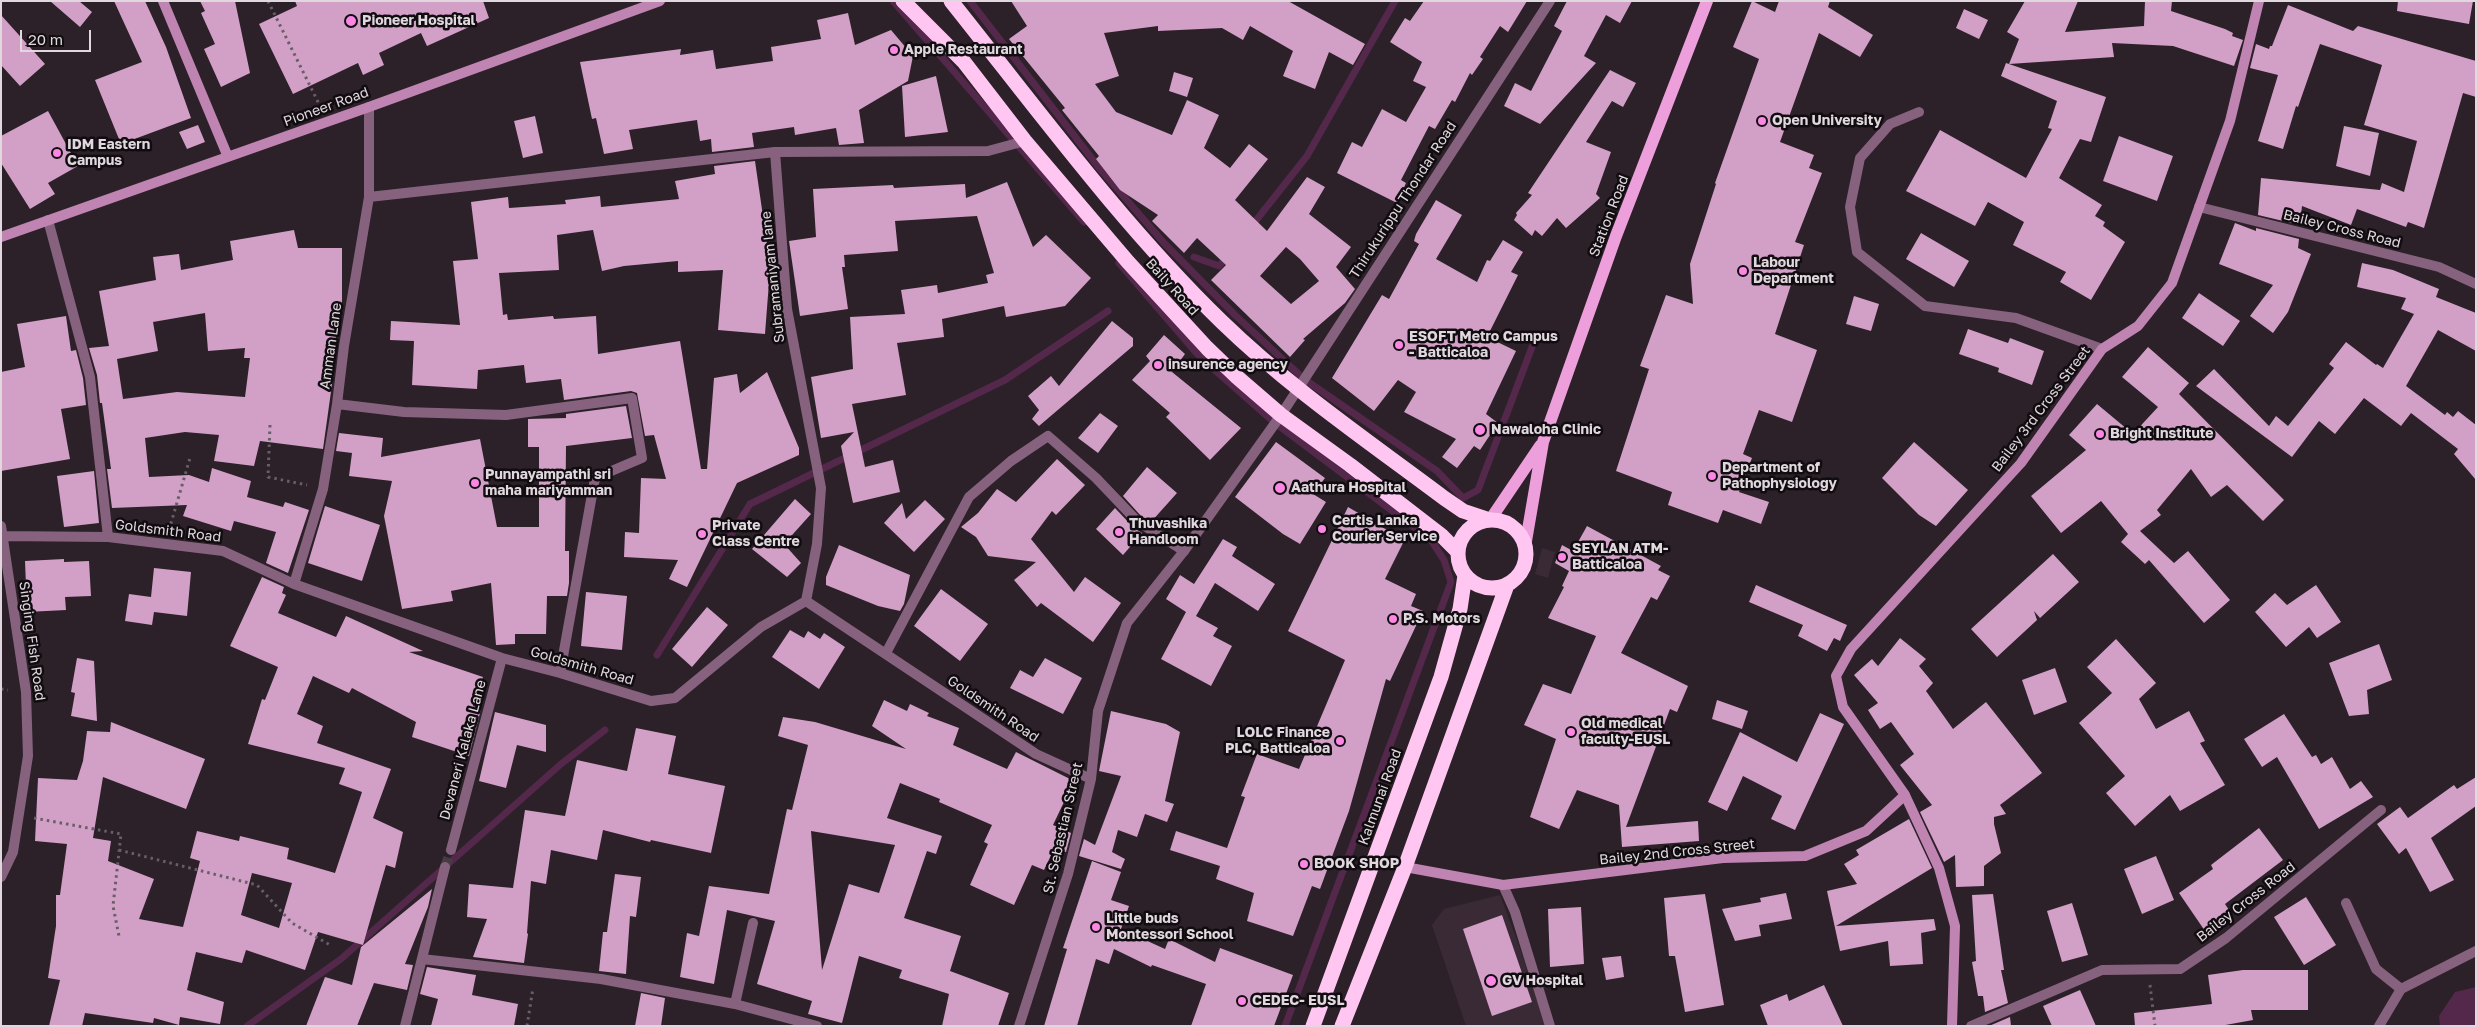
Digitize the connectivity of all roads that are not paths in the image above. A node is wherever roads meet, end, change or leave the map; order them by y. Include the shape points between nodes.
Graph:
1 (162, 1) edge
2 (660, 1) edge
3 (903, 1) edge
4 (951, 1) edge
5 (1550, 1) edge
6 (1707, 1) edge
7 (2259, 1) edge
8 (369, 107) junction
9 (1919, 112) dead end
10 (1025, 141) junction
11 (775, 152) junction
12 (228, 157) junction
13 (369, 197) junction
14 (2199, 207) junction
15 (48, 220) junction
16 (1, 237) edge
17 (2476, 284) edge
18 (2102, 350) junction
19 (1298, 389) junction
20 (337, 404) junction
21 (1281, 415) junction
22 (1543, 442) junction
23 (1490, 520) junction
24 (2, 533) edge
25 (108, 537) junction
26 (1525, 547) junction
27 (1184, 551) junction
28 (1458, 552) junction
29 (1465, 575) junction
30 (294, 584) junction
31 (1507, 585) junction
32 (806, 601) junction
33 (886, 653) junction
34 (502, 658) junction
35 (560, 672) junction
36 (1091, 779) junction
37 (1905, 795) junction
38 (2381, 810) dead end
39 (451, 850) tunnel mouth
40 (445, 867) tunnel mouth
41 (1405, 867) junction
42 (1, 877) edge
43 (1503, 885) junction
44 (2346, 903) dead end
45 (753, 923) dead end
46 (2476, 952) edge
47 (422, 959) junction
48 (2401, 989) junction
49 (735, 1004) junction
50 (405, 1026) edge
51 (817, 1026) edge
52 (1019, 1026) edge
53 (1313, 1026) edge
54 (1342, 1026) edge
55 (1550, 1026) edge
56 (1952, 1026) edge
57 (1971, 1026) edge
58 (2379, 1026) edge

1 - 12 street
2 - 8 street, Pioneer Road
3 - 10 highway, Baily Road via 964,62
4 - 19 highway, Baily Road via 1147,242 1220,320
5 - 19 street, Thirukurippu Thondar Road
6 - 22 main road, Station Road via 1616,236
7 - 14 street, Bailey 3rd Cross Street via 2230,121
8 - 12 street, Pioneer Road
8 - 13 street, Amman Lane
9 - 18 street via 1890,124 1860,158 1850,207 1857,252 1925,306 2016,318
10 - 11 street via 988,151
10 - 21 highway, Baily Road via 1184,324
11 - 13 street
11 - 32 street, Subramaniyam lane via 787,309 821,488 817,544
12 - 15 street, Pioneer Road
13 - 20 street, Amman Lane
14 - 17 street, Bailey Cross Road via 2439,267
14 - 18 street, Bailey 3rd Cross Street via 2172,283 2138,326
15 - 16 street, Pioneer Road
15 - 25 street via 90,377
18 - 37 street, Bailey 3rd Cross Street via 2021,463 1852,648 1836,676 1843,707
19 - 21 street, Thirukurippu Thondar Road
19 - 23 highway, Baily Road via 1457,507
20 - 30 street, Amman Lane via 323,488
20 - 35 street via 404,412 506,415 632,398 642,458 595,478
21 - 27 street, St. Sebastian Street
21 - 28 highway, Baily Road via 1442,536
22 - 23 main road, Station Road
22 - 26 main road, Station Road
23 - 26 highway via 1502,521 1513,527
23 - 28 highway via 1468,530
24 - 25 street, Goldsmith Road
24 - 42 street, Singing Fish Road via 26,692 28,756 13,852
25 - 30 street, Goldsmith Road via 223,551
26 - 31 highway via 1522,569
27 - 33 street via 1137,521 1096,478 1048,436 1011,461 969,497
27 - 36 street, St. Sebastian Street via 1127,623 1098,711
28 - 29 highway
29 - 31 highway via 1484,588
29 - 53 highway, Kalmunai Road via 1460,609 1441,677
30 - 34 street, Goldsmith Road
31 - 41 highway
32 - 33 street, Goldsmith Road
32 - 35 street, Goldsmith Road via 760,627 676,698 651,701
33 - 36 street, Goldsmith Road via 1036,754
34 - 35 street, Goldsmith Road
34 - 39 street, Devaneri Kalaka Lane
36 - 52 street, St. Sebastian Street via 1068,874
37 - 43 street, Bailey 2nd Cross Street via 1866,831 1805,856 1723,858
37 - 56 street via 1940,868 1955,926
38 - 57 street, Bailey Cross Road via 2226,938 2180,969 2102,970
40 - 47 street
41 - 43 street, Bailey 2nd Cross Street
41 - 54 highway
43 - 55 street via 1515,912
44 - 48 street via 2376,969
45 - 49 street
46 - 48 street
47 - 49 street via 601,979
47 - 50 street
48 - 58 street
49 - 51 street

